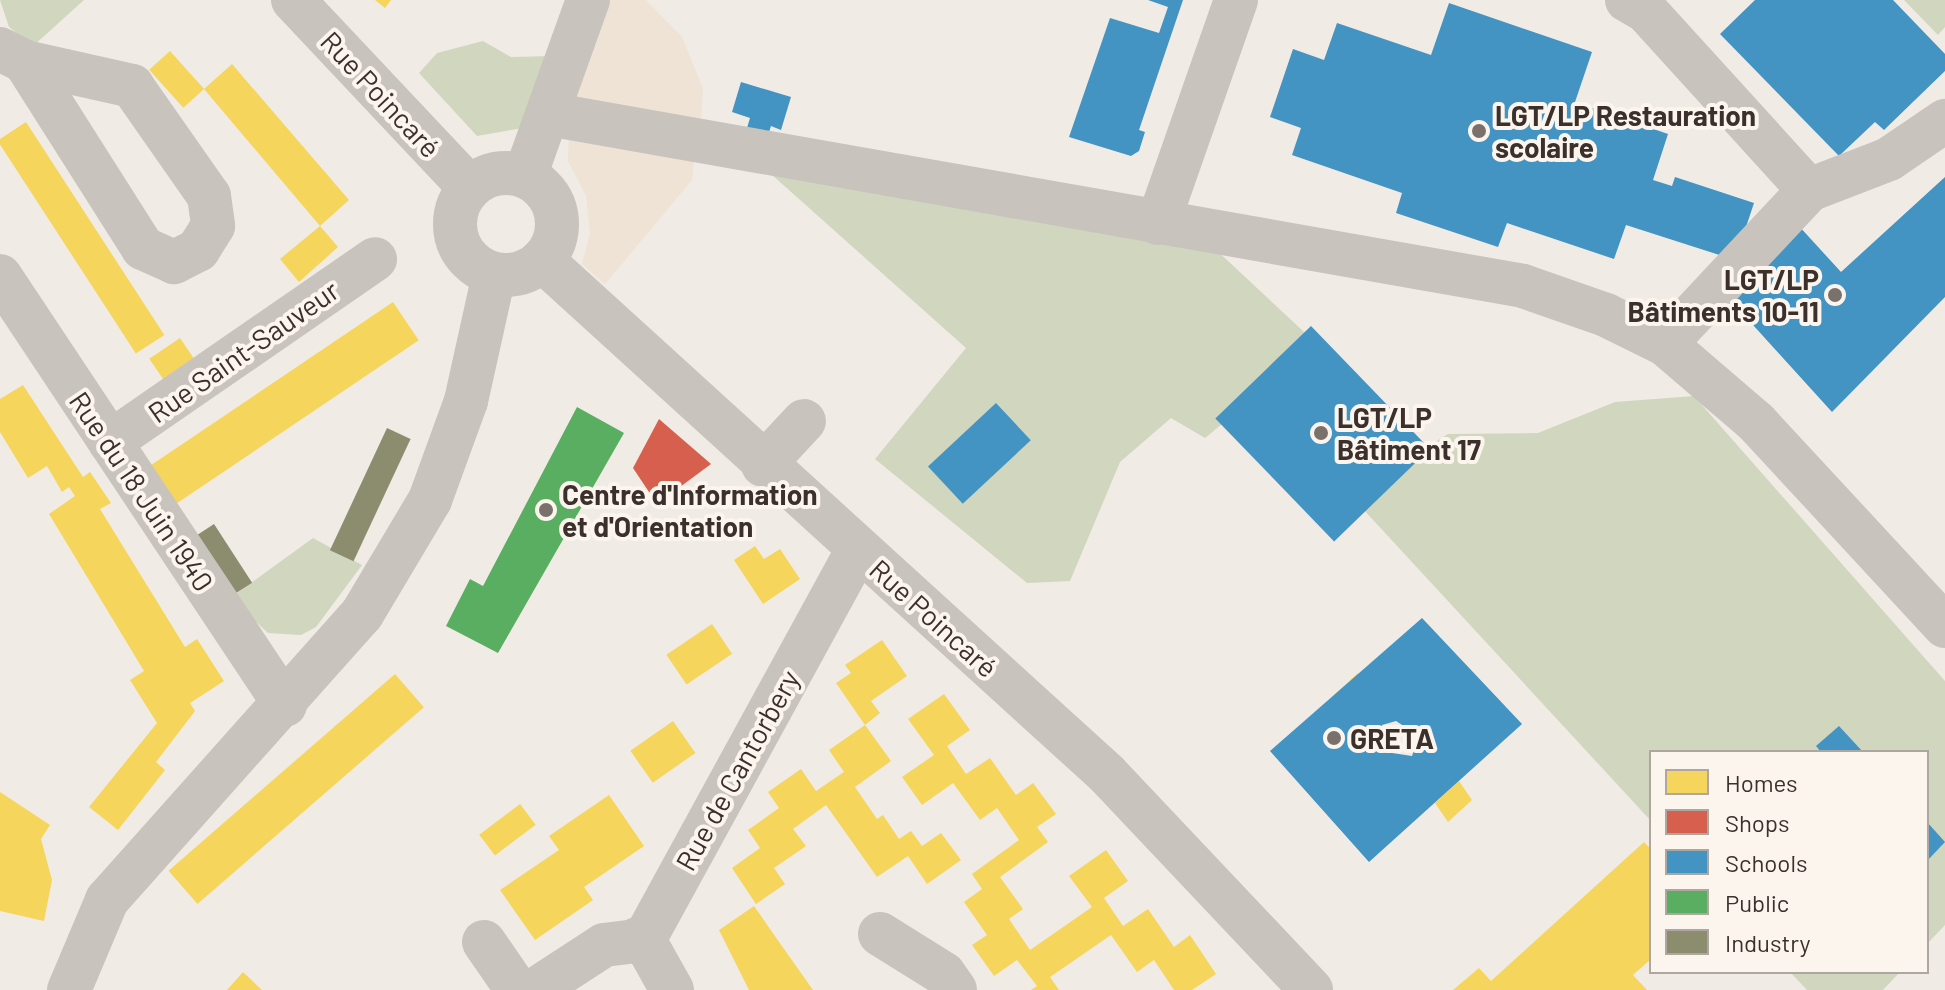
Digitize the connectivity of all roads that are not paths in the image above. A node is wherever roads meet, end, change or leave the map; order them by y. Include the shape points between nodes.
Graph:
1 (293, 0) edge
2 (588, 0) edge
3 (1236, 0) edge
4 (1627, 0) edge
5 (13, 56) edge
6 (548, 114) junction
7 (1945, 121) edge
8 (525, 176) junction
9 (469, 187) junction
10 (1809, 190) junction
11 (1158, 223) junction
12 (375, 259) dead end
13 (542, 260) junction
14 (494, 275) junction
15 (0, 276) edge
16 (1665, 344) junction
17 (804, 421) dead end
18 (110, 442) junction
19 (763, 465) junction
20 (858, 549) junction
21 (1945, 626) edge
22 (285, 705) junction
23 (880, 934) dead end
24 (640, 940) junction
25 (484, 942) dead end
26 (69, 990) edge
27 (517, 990) edge
28 (535, 990) edge
29 (672, 990) edge
30 (955, 990) edge
31 (1311, 990) edge

1 - 9 street, Rue Poincaré
2 - 6 street
3 - 11 street
4 - 10 street via 1646,11
5 - 5 street via 143,248 174,262 198,250 213,226 209,196 132,86
6 - 8 street
6 - 11 street
7 - 10 street via 1889,159
8 - 9 street via 495,173
8 - 13 street via 556,214
9 - 14 street via 454,230 467,259
10 - 16 street
11 - 16 street via 1523,286
12 - 18 street, Rue Saint-Sauveur
13 - 14 street via 528,271
13 - 19 street, Rue Poincaré
14 - 22 street via 466,401 430,500 362,614
15 - 18 street, Rue du 18 Juin 1940
16 - 21 street via 1756,422
17 - 19 street
18 - 22 street, Rue du 18 Juin 1940
19 - 20 street, Rue Poincaré
20 - 24 street, Rue de Cantorbery
20 - 31 street, Rue Poincaré via 1107,774
22 - 26 street via 170,821 107,900
23 - 30 street via 944,974
24 - 28 street via 604,945
24 - 29 street
25 - 27 street

